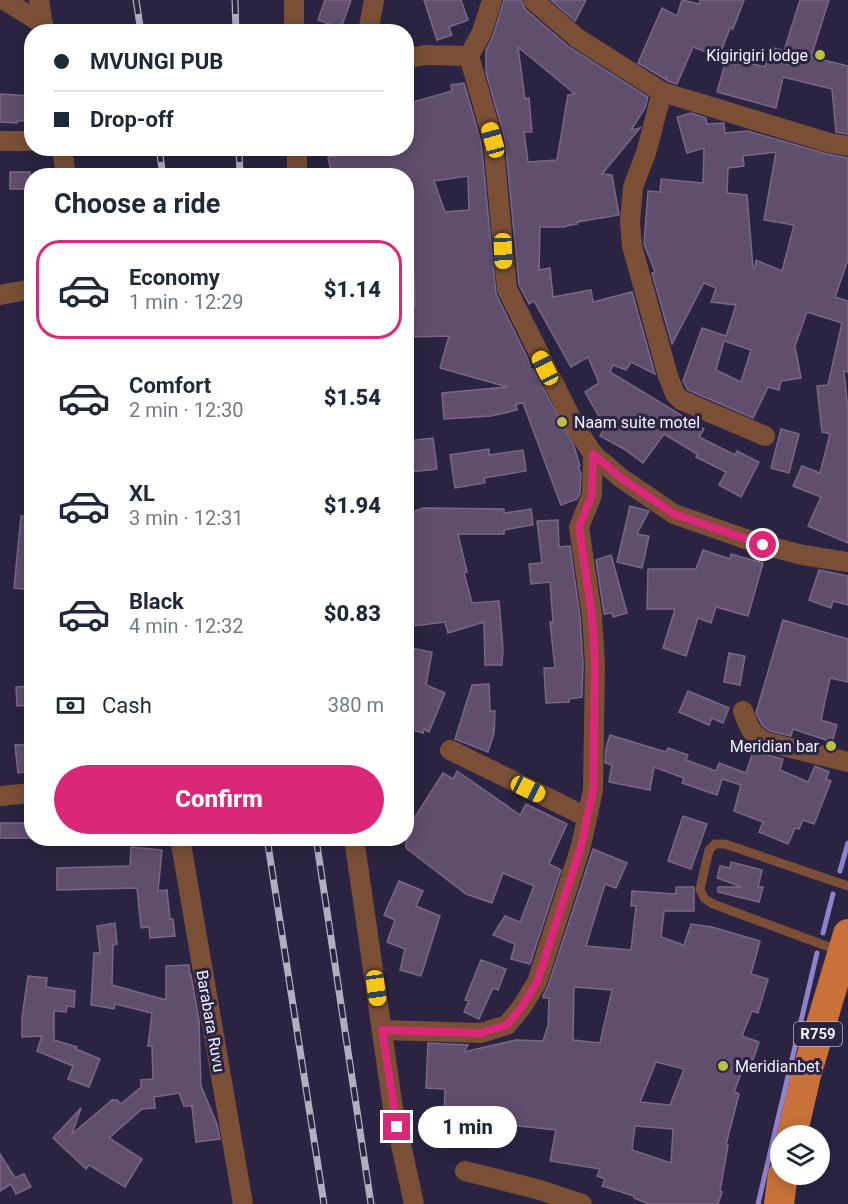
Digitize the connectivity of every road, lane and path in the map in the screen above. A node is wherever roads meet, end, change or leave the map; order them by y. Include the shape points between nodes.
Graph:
1 (4, 0) edge
2 (39, 0) edge
3 (294, 0) edge
4 (374, 0) edge
5 (492, 0) edge
6 (533, 0) edge
7 (38, 24) edge
8 (43, 24) edge
9 (296, 24) edge
10 (370, 24) edge
11 (469, 56) junction
12 (414, 57) edge
13 (662, 92) junction
14 (0, 141) edge
15 (24, 141) edge
16 (848, 146) edge
17 (24, 290) edge
18 (0, 295) edge
19 (765, 436) dead end
20 (593, 454) junction
21 (848, 562) edge
22 (743, 711) dead end
23 (450, 750) dead end
24 (848, 762) edge
25 (24, 794) edge
26 (0, 796) edge
27 (588, 817) junction
28 (181, 846) edge
29 (355, 846) edge
30 (848, 886) edge
31 (845, 943) edge
32 (382, 1030) junction
33 (795, 1125) edge
34 (465, 1171) dead end
35 (782, 1185) edge
36 (243, 1204) edge
37 (414, 1204) edge
38 (582, 1204) edge
39 (779, 1204) edge

1 - 7 street
2 - 8 street
3 - 9 street
4 - 10 street
5 - 11 street
6 - 13 street via 577,38
11 - 12 street
11 - 20 street via 493,140 507,289 576,428
13 - 16 street
13 - 19 street via 633,187 630,222 632,246 668,376 681,400
14 - 15 street
17 - 18 street
20 - 21 street via 674,514 763,545
20 - 27 street via 592,495 579,527 595,664 593,790
22 - 24 street via 752,733 766,742
23 - 27 street
25 - 26 street
27 - 32 street via 537,982 507,1025 481,1033
28 - 36 street, Barabara Ruvu
29 - 32 street
30 - 31 lane via 725,844 715,844 709,850 700,889 713,904
31 - 33 main road, R759
32 - 37 street via 393,1108
34 - 38 street
35 - 39 main road

